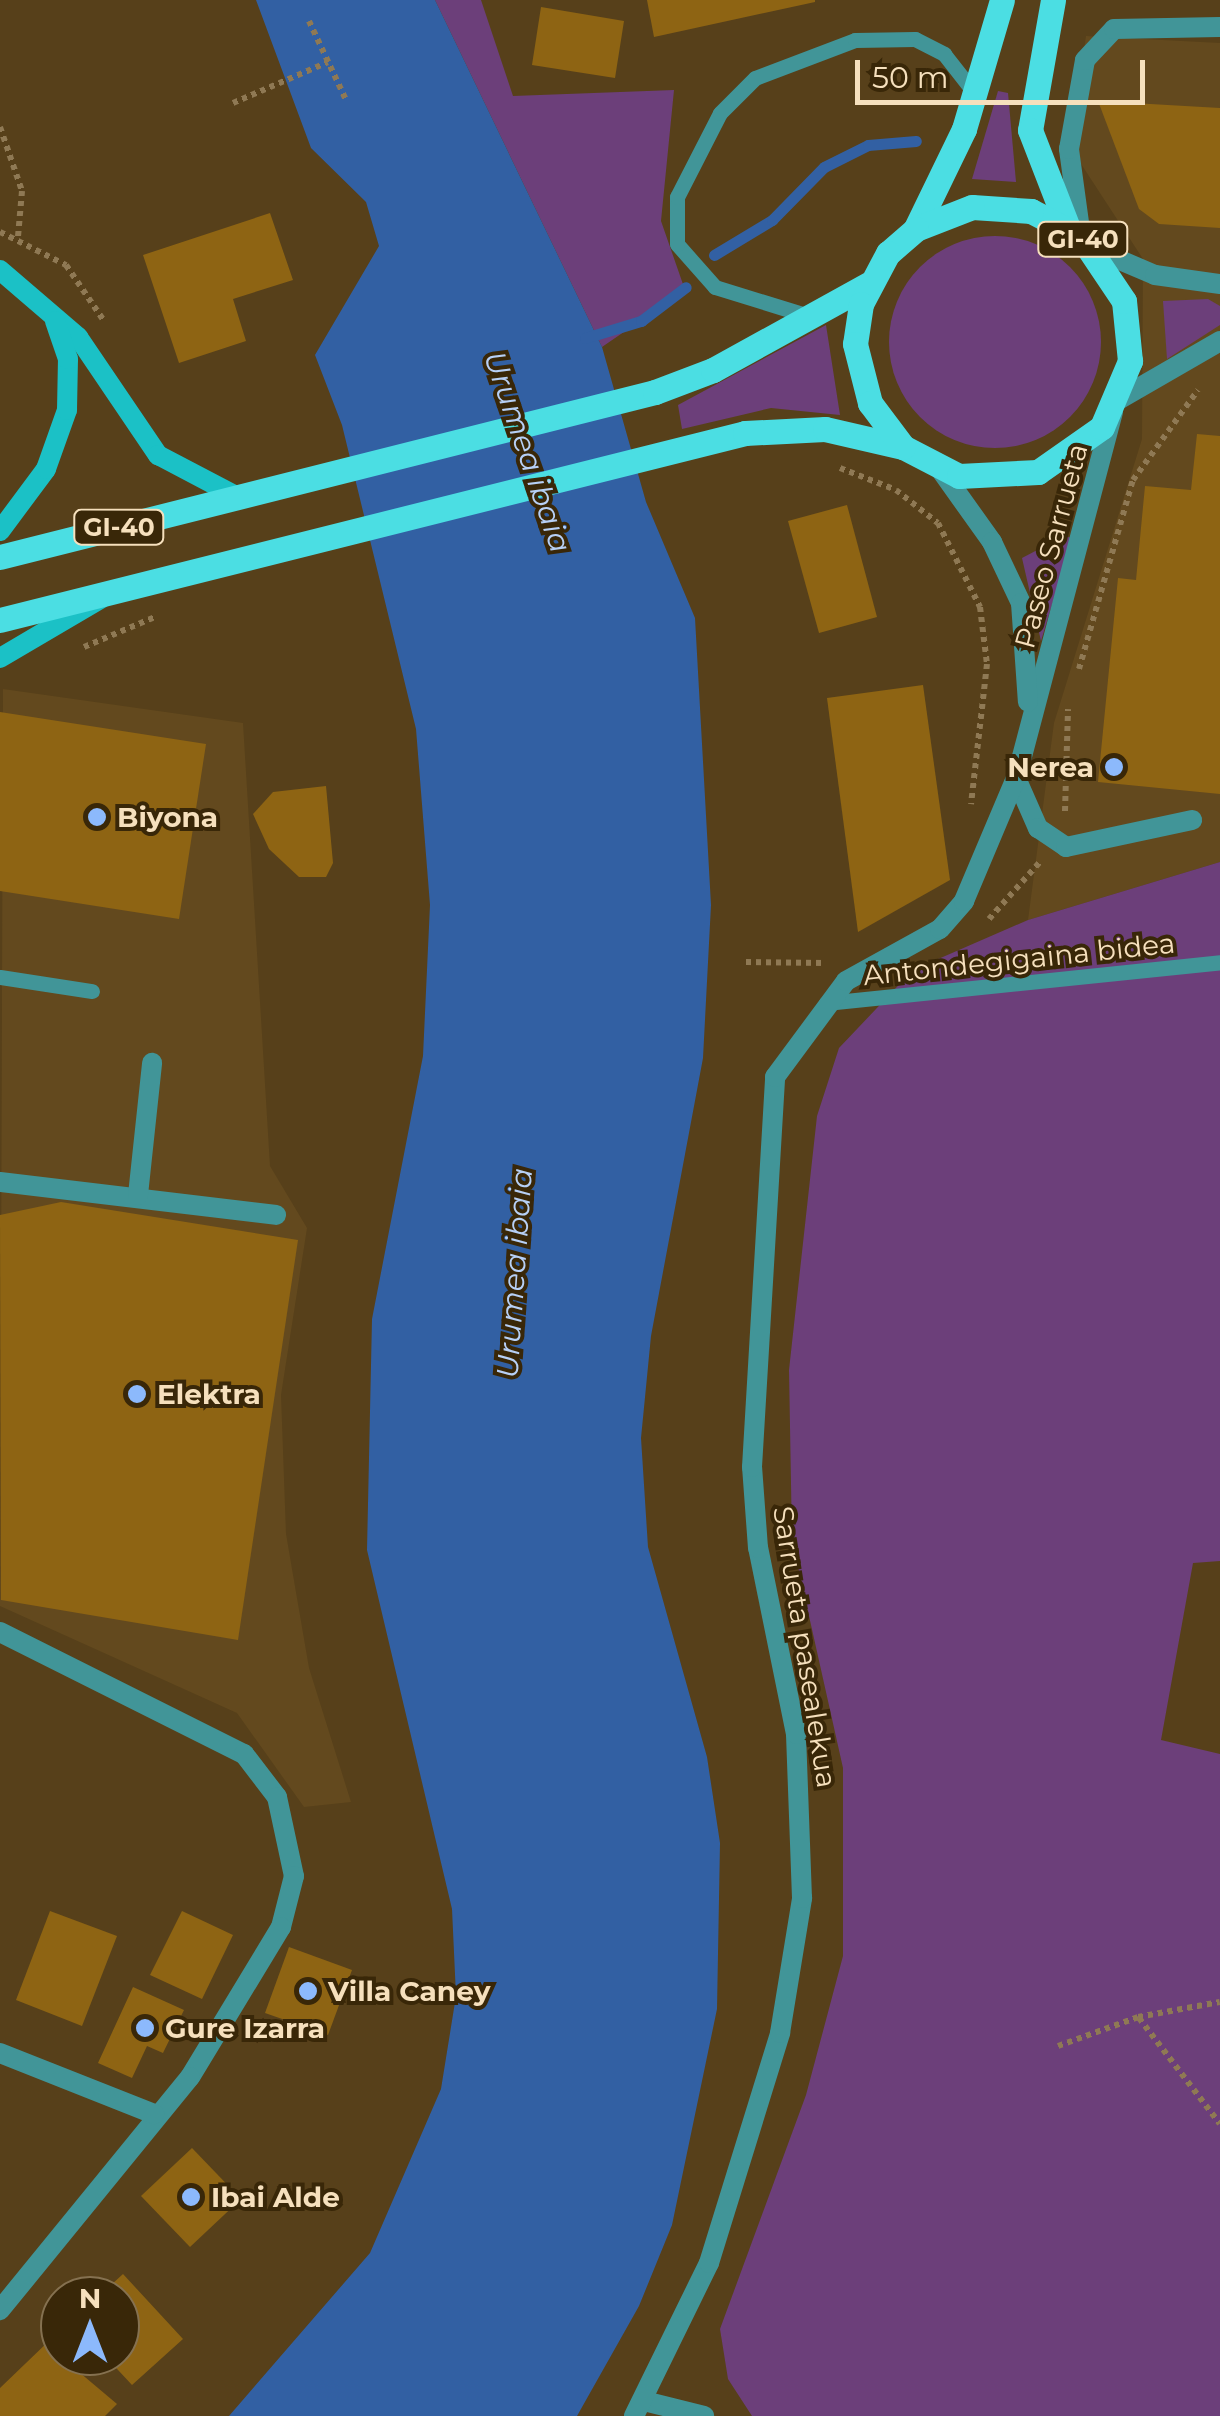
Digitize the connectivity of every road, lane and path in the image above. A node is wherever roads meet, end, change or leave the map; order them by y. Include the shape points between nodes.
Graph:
1 (1002, 0) edge
2 (1053, 0) edge
3 (308, 22) dead end
4 (1220, 26) edge
5 (328, 62) junction
6 (976, 95) junction
7 (346, 100) dead end
8 (233, 103) dead end
9 (0, 127) edge
10 (916, 229) junction
11 (0, 232) edge
12 (1081, 238) junction
13 (0, 270) edge
14 (869, 284) junction
15 (1220, 284) edge
16 (45, 301) junction
17 (812, 318) junction
18 (1220, 341) edge
19 (1209, 378) dead end
20 (1116, 405) junction
21 (903, 446) junction
22 (831, 465) dead end
23 (940, 469) junction
24 (238, 497) junction
25 (0, 531) edge
26 (0, 557) edge
27 (113, 591) junction
28 (163, 614) dead end
29 (0, 620) edge
30 (64, 655) dead end
31 (0, 658) edge
32 (1028, 719) junction
33 (1016, 778) junction
34 (1065, 815) dead end
35 (1192, 820) dead end
36 (971, 822) dead end
37 (746, 962) dead end
38 (1220, 962) edge
39 (840, 963) dead end
40 (0, 977) edge
41 (92, 990) dead end
42 (822, 1004) junction
43 (152, 1063) dead end
44 (0, 1182) edge
45 (138, 1195) junction
46 (276, 1215) dead end
47 (0, 1632) edge
48 (1220, 2002) edge
49 (1138, 2017) junction
50 (1058, 2046) dead end
51 (0, 2053) edge
52 (154, 2114) junction
53 (1220, 2124) edge
54 (0, 2310) edge
55 (639, 2408) edge
56 (704, 2416) edge

1 - 6 main road, GI-40
2 - 12 main road, GI-40 via 1030,130 1042,180
3 - 5 path
4 - 12 street via 1114,29 1085,60 1069,149
5 - 7 path
5 - 8 path
6 - 10 main road, GI-40
6 - 17 lane via 944,54 915,39 855,40 755,78 720,112 676,197 677,244 715,287
9 - 11 path via 23,210 18,237
10 - 12 main road, GI-40 via 992,206
10 - 14 main road, GI-40
12 - 15 street via 1154,275
12 - 20 main road, GI-40 via 1129,320
13 - 16 main road
14 - 17 main road, GI-40
14 - 21 main road, GI-40 via 857,364 870,403
16 - 24 main road via 158,455
16 - 25 main road via 68,359 67,410 46,469
17 - 24 main road, GI-40 via 655,392
18 - 20 street
19 - 34 path via 1133,480 1069,706 1060,755
20 - 23 main road, GI-40 via 1081,448 1038,472 978,479
20 - 32 street, Paseo Sarrueta via 1064,622
21 - 23 main road, GI-40
21 - 27 main road, GI-40 via 785,428
22 - 36 path via 896,490 938,523 980,608 986,664
23 - 32 street, Paseo Sarrueta via 992,542 1020,603
24 - 26 main road, GI-40
27 - 29 main road, GI-40
27 - 31 main road
28 - 30 path
32 - 33 street, Sarrueta pasealekua
33 - 35 street via 1038,828 1066,847
33 - 42 street, Sarrueta pasealekua via 964,902 940,928
37 - 39 path
38 - 42 lane, Antondegigaina bidea
40 - 41 lane
42 - 55 street, Sarrueta pasealekua via 775,1077 752,1467 758,1548 797,1752 802,1898 794,1971 709,2263
43 - 45 street
44 - 45 street
45 - 46 street
47 - 52 street via 244,1754 278,1797 294,1876 281,1927 190,2076
48 - 49 path
49 - 50 path
49 - 53 path
51 - 52 street
52 - 54 street
55 - 56 street

